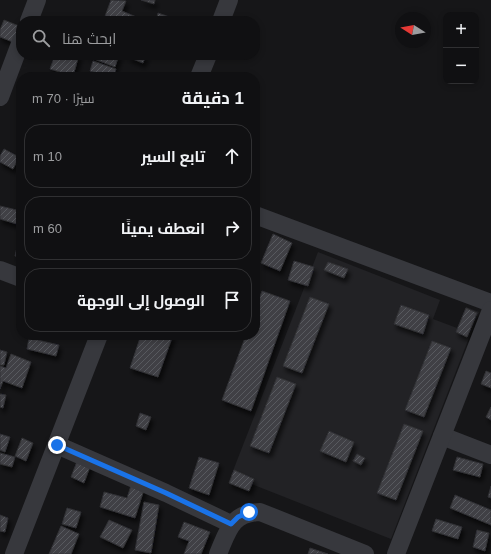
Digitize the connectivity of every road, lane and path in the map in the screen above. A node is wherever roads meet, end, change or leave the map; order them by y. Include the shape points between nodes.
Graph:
1 (37, 0) edge
2 (229, 0) edge
3 (31, 16) edge
4 (223, 16) edge
5 (16, 54) edge
6 (206, 60) edge
7 (201, 72) edge
8 (0, 97) edge
9 (260, 217) edge
10 (0, 270) edge
11 (16, 276) edge
12 (491, 303) edge
13 (491, 310) edge
14 (97, 340) edge
15 (442, 436) junction
16 (57, 445) junction
17 (491, 455) edge
18 (231, 524) junction
19 (14, 554) edge
20 (218, 554) edge
21 (364, 554) edge
22 (396, 554) edge

1 - 3 street
2 - 4 street
5 - 8 street
6 - 7 street
9 - 12 street
10 - 11 street
13 - 15 street
14 - 16 street
15 - 17 street
15 - 22 street
16 - 18 street
16 - 19 street
18 - 20 street
18 - 21 street via 249,512 260,512

